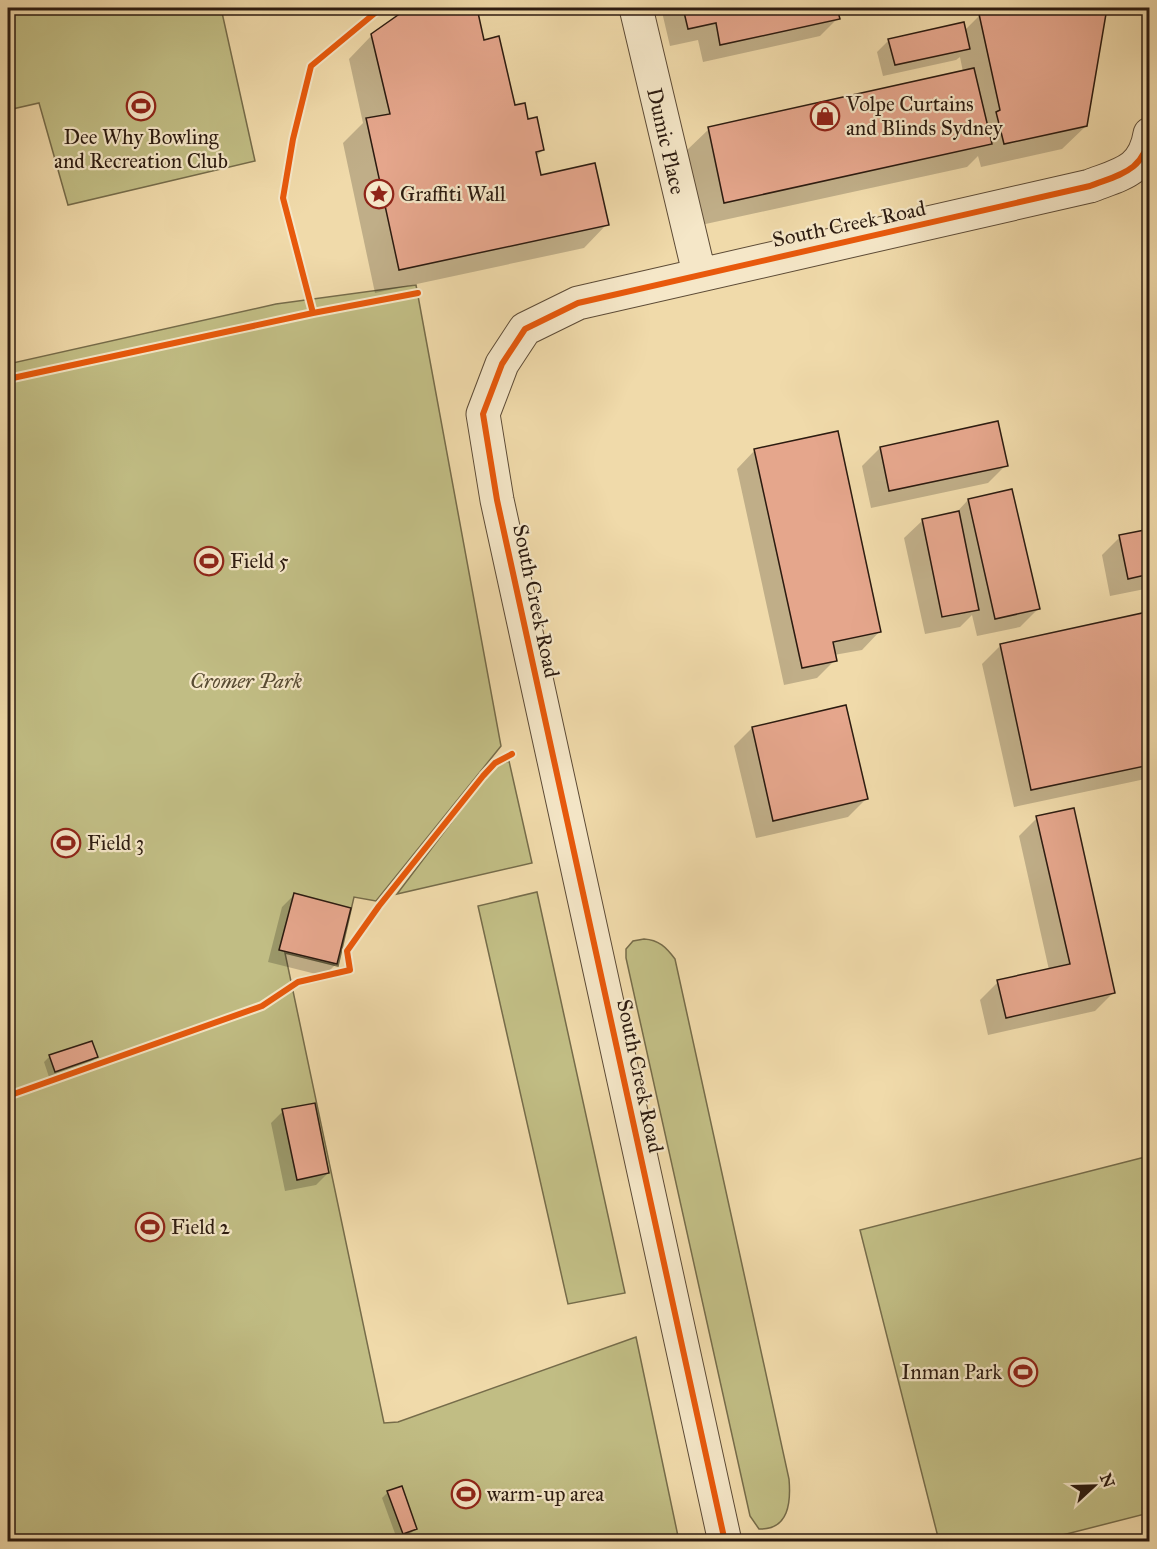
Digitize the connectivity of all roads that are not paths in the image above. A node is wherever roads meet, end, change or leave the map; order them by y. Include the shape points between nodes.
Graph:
1 (636, 8) edge
2 (1148, 146) edge
3 (699, 273) junction
4 (725, 1542) edge

1 - 3 street, Dumic Place
2 - 3 street, South Creek Road via 1130,169 1066,193
3 - 4 street, South Creek Road via 578,303 525,329 502,363 483,414 497,500

